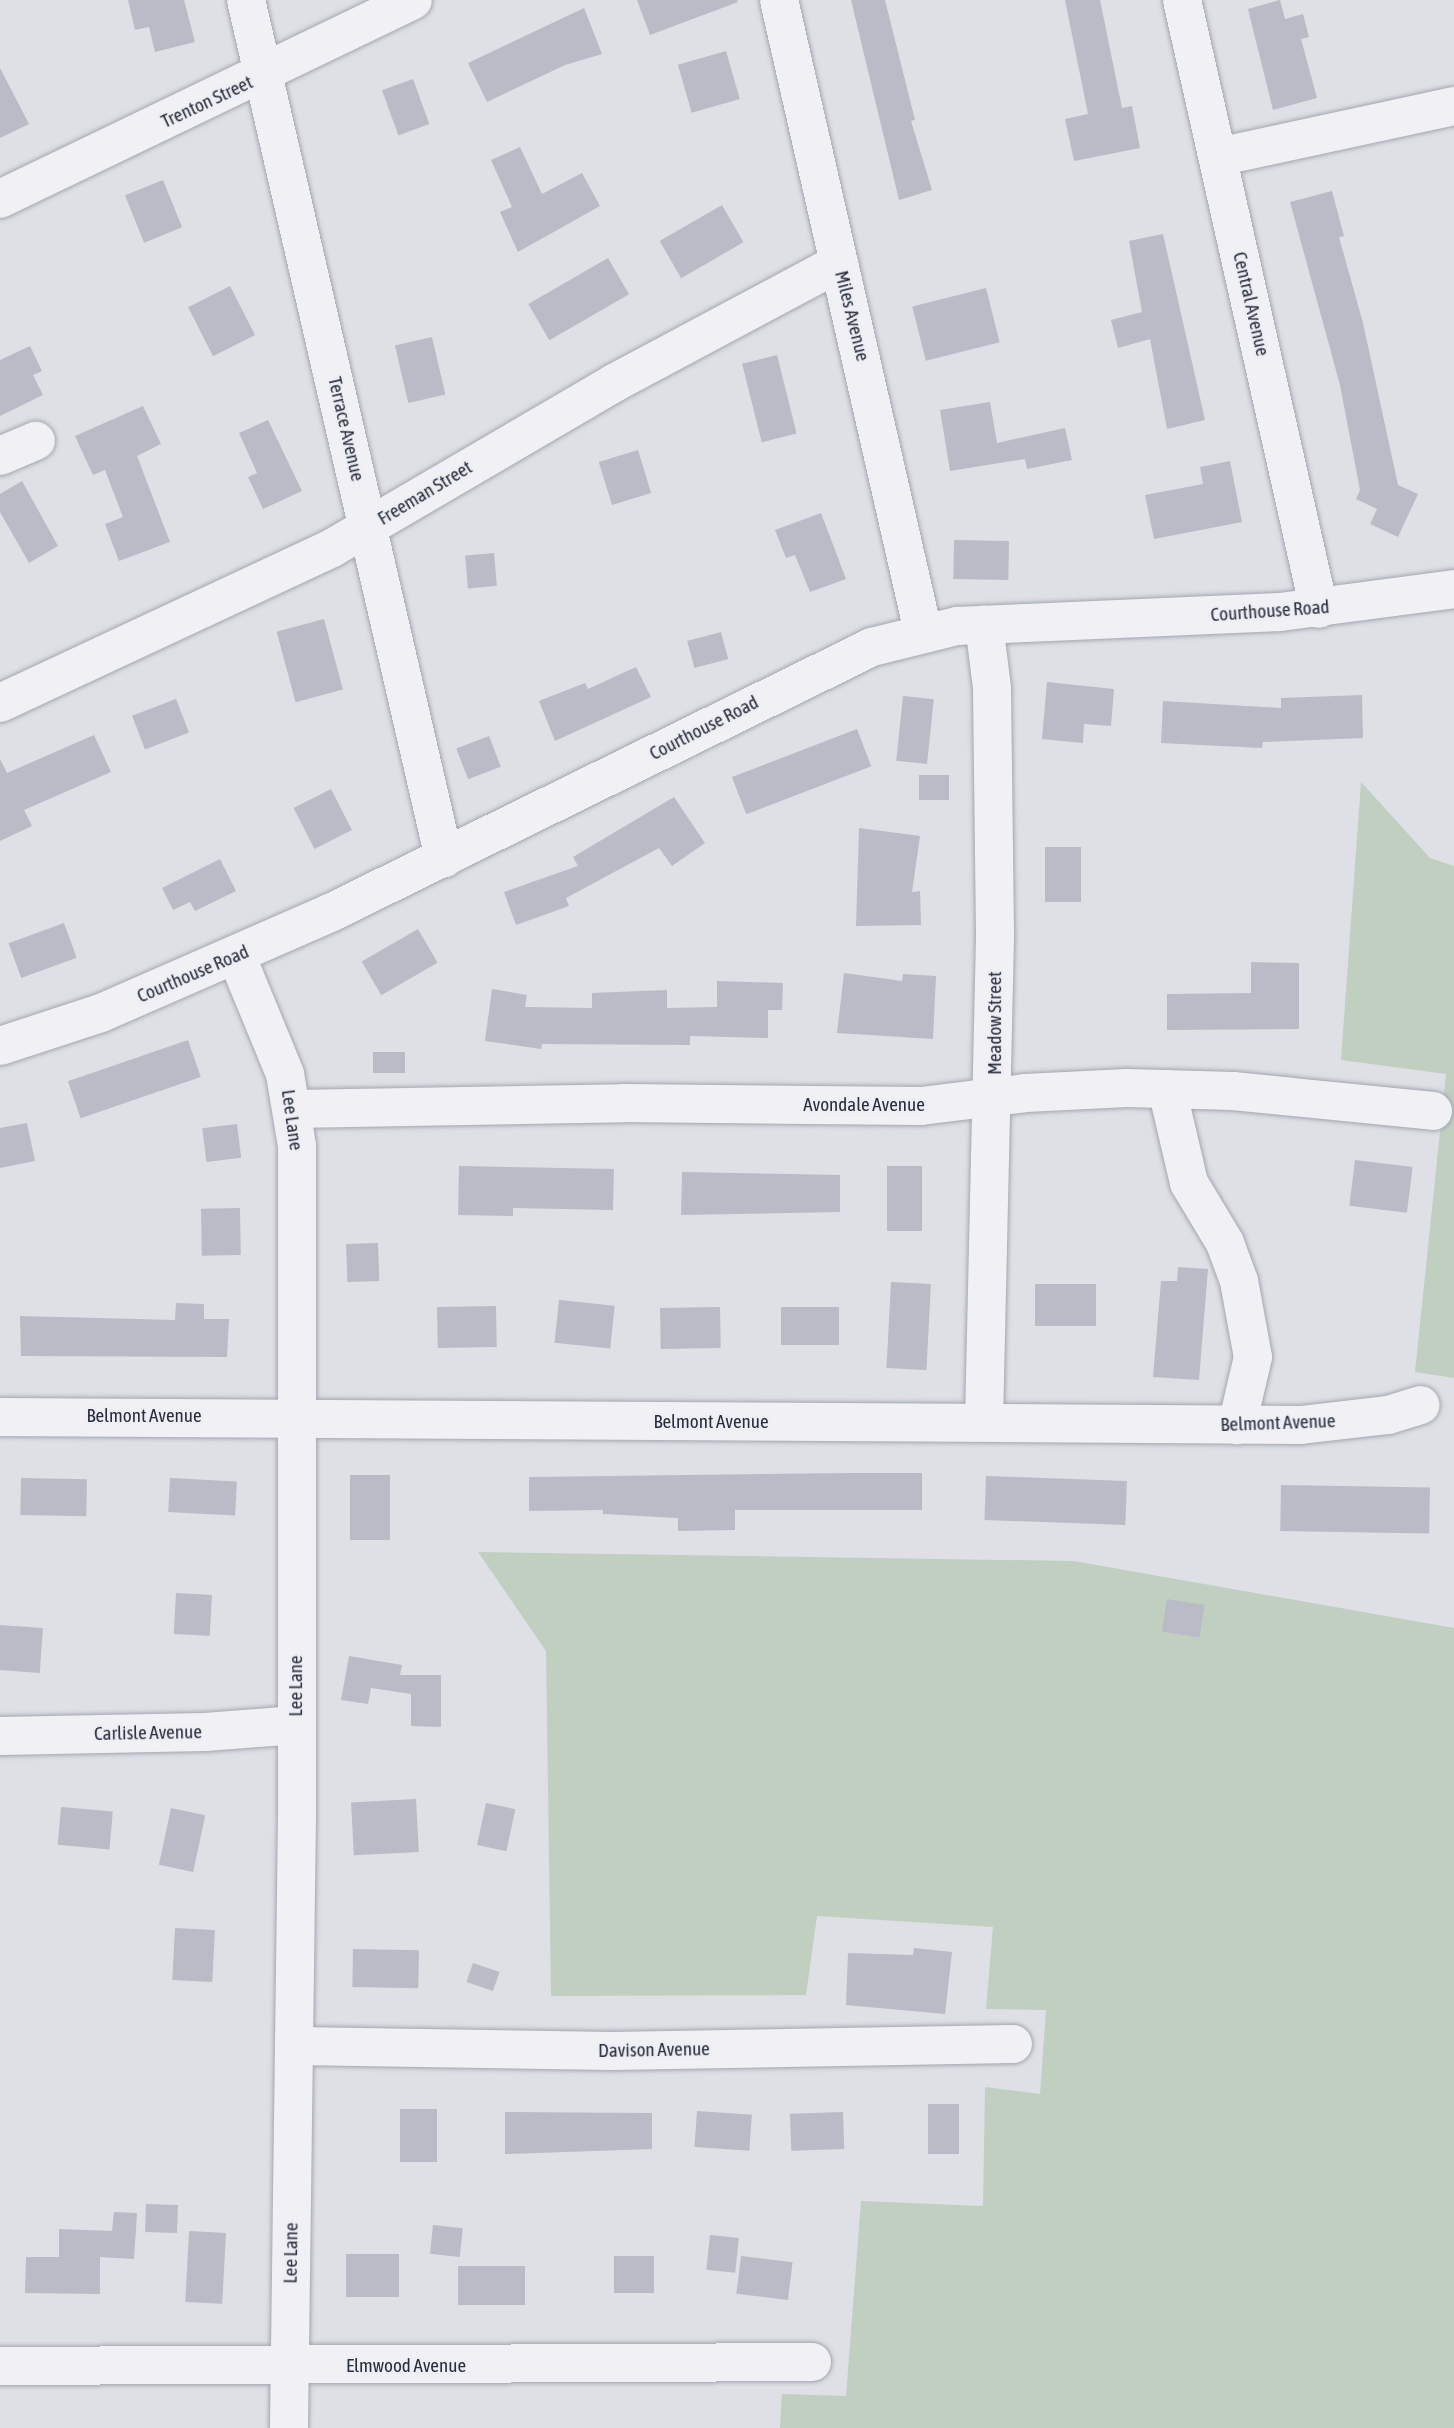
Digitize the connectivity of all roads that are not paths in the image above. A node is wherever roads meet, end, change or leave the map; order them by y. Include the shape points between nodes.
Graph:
1 (246, 0) edge
2 (413, 0) edge
3 (779, 0) edge
4 (1182, 0) edge
5 (264, 75) junction
6 (1454, 106) edge
7 (1218, 157) junction
8 (0, 200) edge
9 (839, 263) junction
10 (36, 441) dead end
11 (0, 456) edge
12 (368, 528) junction
13 (1454, 589) edge
14 (1319, 609) junction
15 (984, 624) junction
16 (923, 632) junction
17 (0, 703) edge
18 (444, 858) junction
19 (236, 956) junction
20 (0, 1046) edge
21 (1167, 1089) junction
22 (994, 1098) junction
23 (293, 1109) junction
24 (1433, 1111) dead end
25 (1420, 1405) dead end
26 (297, 1416) junction
27 (0, 1417) edge
28 (984, 1422) junction
29 (1237, 1425) junction
30 (297, 1725) junction
31 (0, 1736) edge
32 (1013, 2044) dead end
33 (295, 2046) junction
34 (812, 2362) dead end
35 (0, 2366) edge
36 (290, 2366) junction
37 (289, 2428) edge

1 - 5 street, Terrace Avenue
2 - 5 street, Trenton Street
3 - 9 street, Miles Avenue
4 - 7 street, Central Avenue
5 - 8 street, Trenton Street
5 - 12 street, Terrace Avenue
6 - 7 street
7 - 14 street, Central Avenue
9 - 12 street, Freeman Street via 614,383
9 - 16 street, Miles Avenue
10 - 11 street
12 - 17 street, Freeman Street
12 - 18 street, Terrace Avenue
13 - 14 street, Courthouse Road
14 - 15 street, Courthouse Road
15 - 16 street, Courthouse Road
15 - 22 street, Meadow Street via 992,688
16 - 18 street, Courthouse Road via 822,669
18 - 19 street, Courthouse Road
19 - 20 street, Courthouse Road via 101,1013
19 - 23 street, Lee Lane via 273,1040
21 - 22 street, Avondale Avenue
21 - 24 street, Avondale Avenue
21 - 29 street via 1189,1183 1225,1243 1239,1281 1253,1357
22 - 23 street, Avondale Avenue via 921,1107 624,1103
22 - 28 street, Meadow Street
23 - 26 street, Lee Lane via 297,1146
25 - 29 street, Belmont Avenue via 1346,1421
26 - 27 street, Belmont Avenue
26 - 28 street, Belmont Avenue via 467,1421
26 - 30 street, Lee Lane
28 - 29 street, Belmont Avenue
30 - 31 street, Carlisle Avenue via 205,1732
30 - 33 street, Lee Lane
32 - 33 street, Davison Avenue via 598,2051
33 - 36 street, Lee Lane
34 - 36 street, Elmwood Avenue
35 - 36 street, Elmwood Avenue
36 - 37 street, Lee Lane

